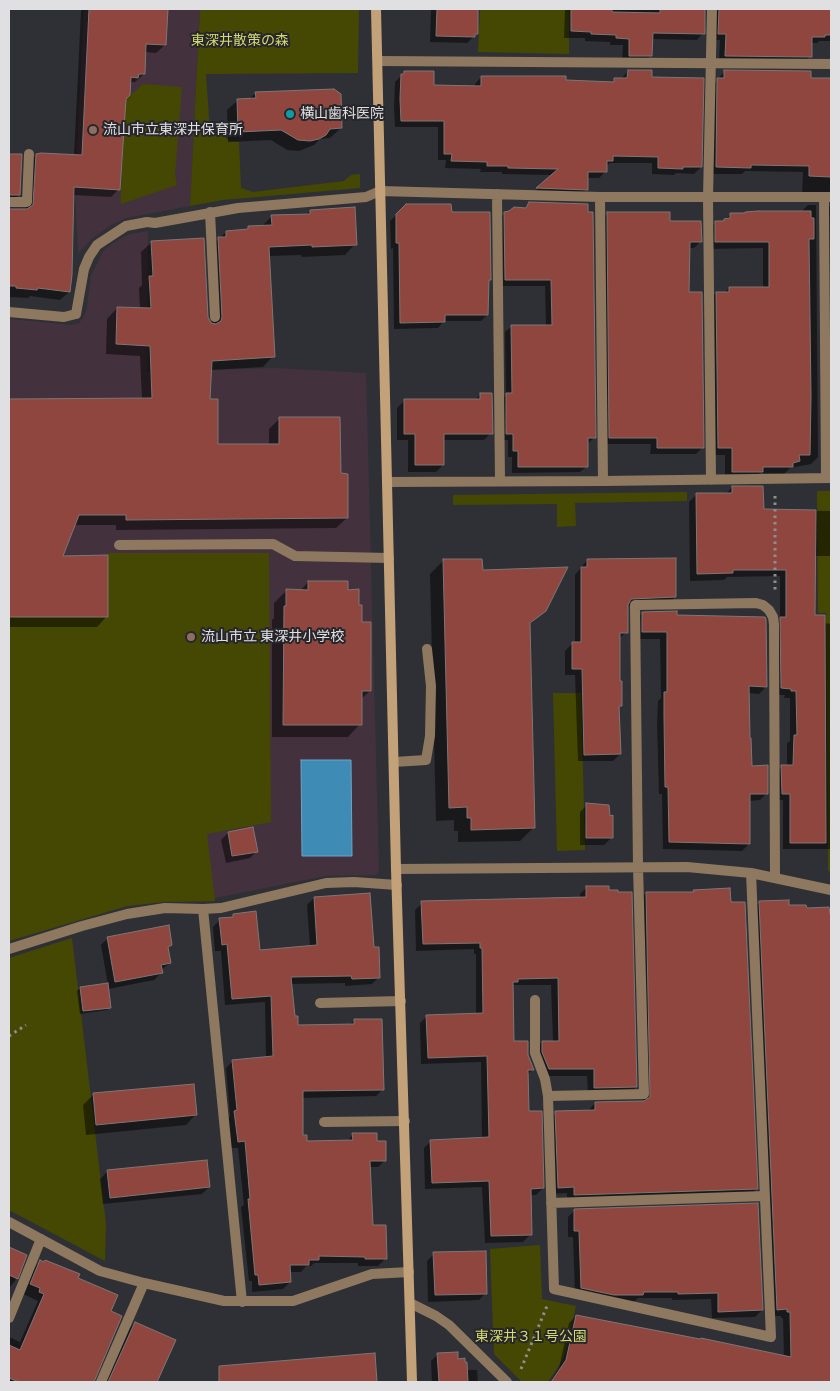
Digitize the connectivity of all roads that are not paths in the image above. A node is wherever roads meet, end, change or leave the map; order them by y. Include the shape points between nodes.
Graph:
1 (376, 9) edge
2 (712, 9) edge
3 (378, 60) junction
4 (711, 63) junction
5 (831, 64) edge
6 (29, 154) dead end
7 (380, 192) junction
8 (497, 194) junction
9 (600, 196) junction
10 (828, 197) edge
11 (708, 198) junction
12 (9, 202) edge
13 (210, 212) junction
14 (9, 312) edge
15 (215, 317) dead end
16 (829, 478) edge
17 (711, 480) junction
18 (500, 481) junction
19 (603, 481) junction
20 (387, 482) junction
21 (119, 545) dead end
22 (389, 558) junction
23 (427, 649) dead end
24 (394, 762) junction
25 (638, 866) junction
26 (396, 869) junction
27 (751, 873) junction
28 (776, 877) junction
29 (397, 884) junction
30 (831, 890) edge
31 (203, 909) junction
32 (9, 949) edge
33 (535, 1000) dead end
34 (401, 1001) junction
35 (320, 1003) dead end
36 (548, 1096) junction
37 (405, 1120) junction
38 (324, 1122) dead end
39 (766, 1196) junction
40 (551, 1203) junction
41 (9, 1222) edge
42 (41, 1239) junction
43 (409, 1272) junction
44 (144, 1283) junction
45 (242, 1302) junction
46 (410, 1303) junction
47 (9, 1318) edge
48 (496, 1371) junction
49 (102, 1382) edge
50 (412, 1382) edge
51 (497, 1382) edge
52 (507, 1382) edge

1 - 3 street
2 - 4 street
3 - 4 street
3 - 7 street
4 - 5 street
4 - 11 street
6 - 12 street via 27,202
7 - 8 street
7 - 13 street via 366,197
7 - 20 street
8 - 9 street
8 - 18 street
9 - 11 street
9 - 19 street
10 - 11 street
10 - 16 street
11 - 17 street
13 - 14 street via 126,226 97,245 84,269 76,314 64,317
13 - 15 street
16 - 17 street
17 - 19 street
18 - 19 street
18 - 20 street
20 - 22 street
21 - 22 street via 273,544 295,556
22 - 24 street
23 - 24 street via 431,686 426,760
24 - 26 street
25 - 26 street
25 - 27 street
25 - 28 street via 635,605 756,603 769,610 774,624
25 - 36 street via 644,1094
26 - 29 street
27 - 28 street
27 - 39 street
28 - 30 street
29 - 31 street via 326,882 221,908
29 - 34 street
31 - 32 street via 165,908 127,914
31 - 45 street
33 - 36 street via 535,1053
34 - 35 street
34 - 37 street
36 - 40 street
37 - 38 street
37 - 43 street
39 - 40 street
39 - 40 street via 771,1337 554,1289
41 - 42 street
42 - 44 street via 100,1271
42 - 47 street
43 - 45 street via 372,1274 293,1301
43 - 46 street
44 - 45 street
44 - 49 street
46 - 48 street via 449,1325
46 - 50 street
48 - 51 street
48 - 52 street

